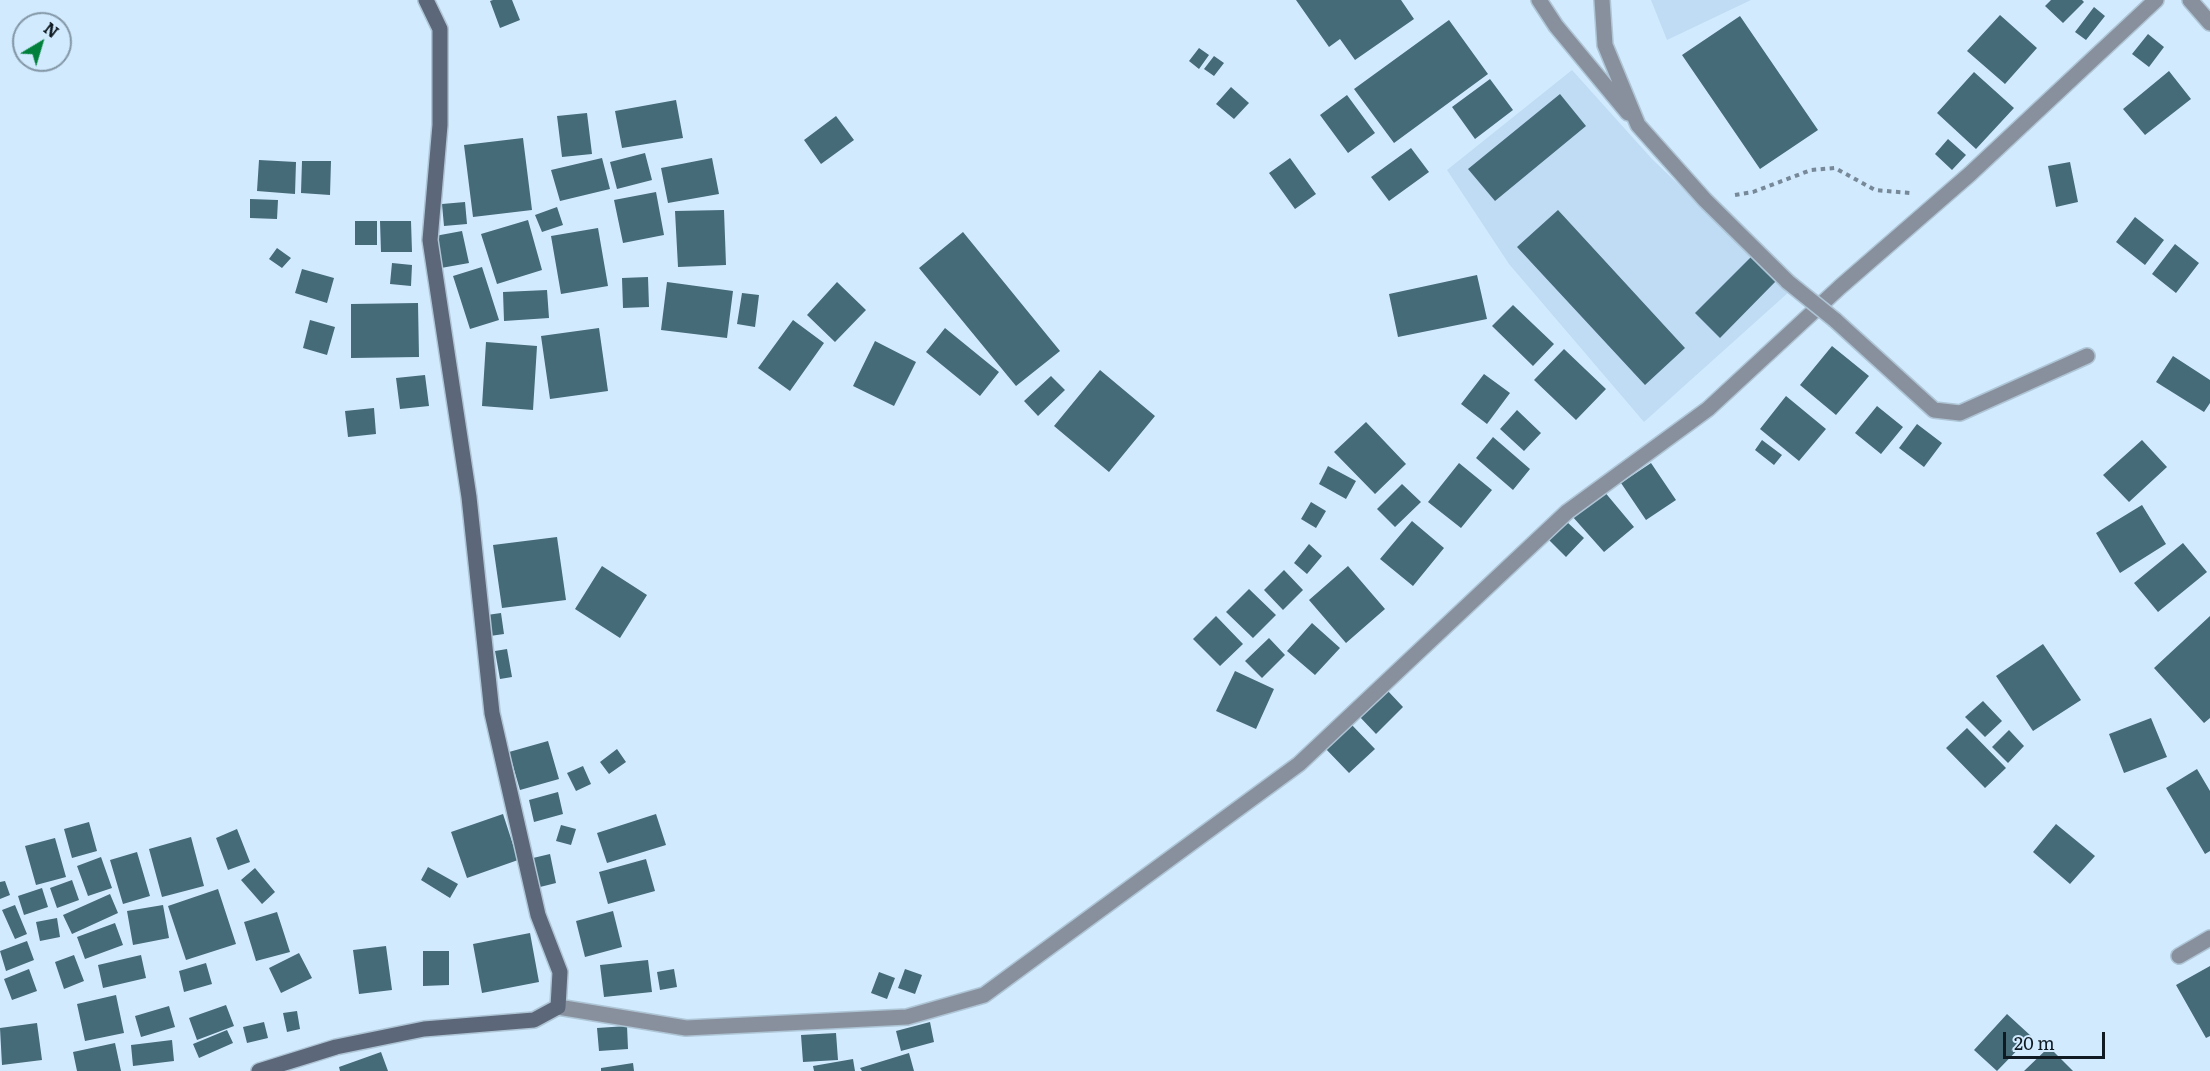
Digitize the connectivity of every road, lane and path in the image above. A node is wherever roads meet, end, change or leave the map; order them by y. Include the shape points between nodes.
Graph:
1 (426, 0) edge
2 (1539, 0) edge
3 (1602, 0) edge
4 (2156, 0) edge
5 (2190, 0) edge
6 (2210, 23) edge
7 (1638, 125) junction
8 (1943, 197) junction
9 (1705, 200) junction
10 (2087, 356) dead end
11 (2210, 938) edge
12 (2179, 956) dead end
13 (558, 1007) junction
14 (259, 1071) edge

1 - 13 street via 440,29 440,125 430,240 470,497 492,714 538,915 560,972
2 - 7 street
3 - 7 street via 1605,45
4 - 8 street
5 - 6 street
7 - 9 street
8 - 9 path via 1875,190 1835,168 1811,170 1753,192
8 - 13 street via 1708,409 1567,512 1299,764 984,995 907,1017 686,1028
9 - 10 street, bridge via 1788,282 1934,410 1960,413
11 - 12 street
13 - 14 street via 534,1020 424,1029 336,1047

